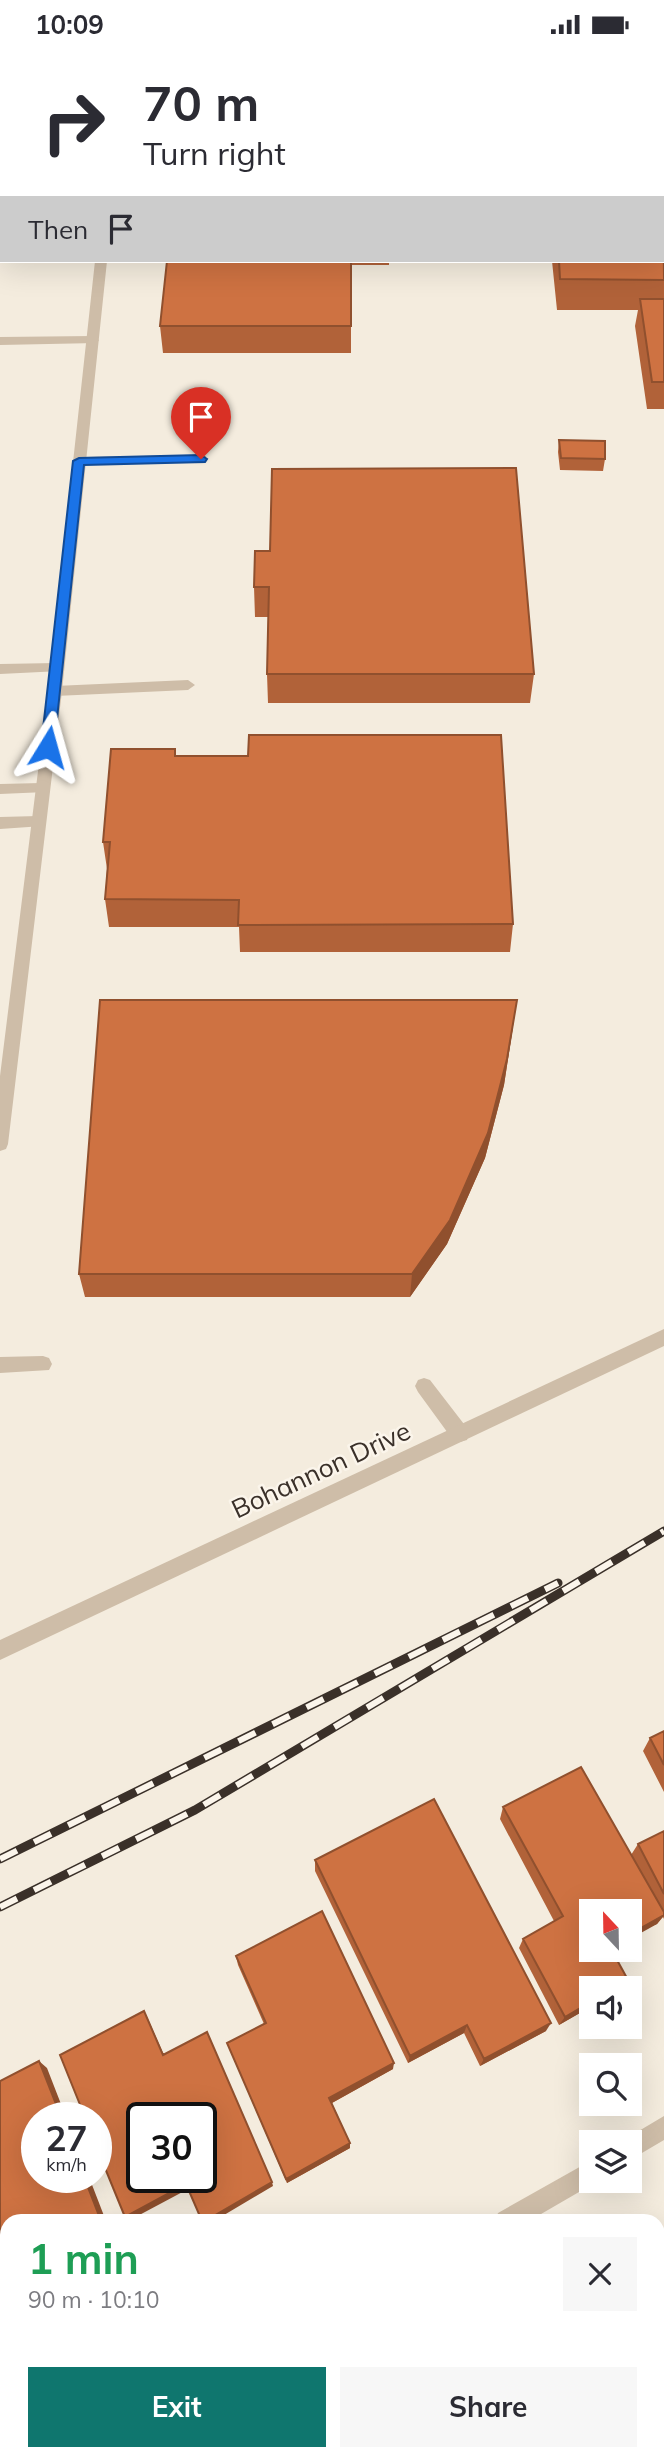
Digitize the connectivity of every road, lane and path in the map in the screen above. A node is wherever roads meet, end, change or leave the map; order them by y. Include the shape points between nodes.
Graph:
1 (101, 263) edge
2 (93, 340) junction
3 (0, 341) edge
4 (201, 459) dead end
5 (79, 461) junction
6 (56, 668) junction
7 (0, 669) edge
8 (188, 685) dead end
9 (55, 691) junction
10 (41, 788) junction
11 (0, 789) edge
12 (38, 822) junction
13 (0, 823) edge
14 (0, 1144) edge
15 (664, 1338) edge
16 (43, 1364) dead end
17 (0, 1365) edge
18 (424, 1386) dead end
19 (460, 1434) junction
20 (0, 1650) edge
21 (664, 2127) edge
22 (642, 2141) edge
23 (579, 2179) edge
24 (518, 2214) edge

1 - 2 street
2 - 3 street
2 - 5 street
4 - 5 street
5 - 6 street
6 - 7 street
6 - 9 street
8 - 9 street
9 - 10 street
10 - 11 street
10 - 12 street
12 - 13 street
12 - 14 street
15 - 19 street, Bohannon Drive
16 - 17 street
18 - 19 street
19 - 20 street, Bohannon Drive
21 - 22 street
23 - 24 street

